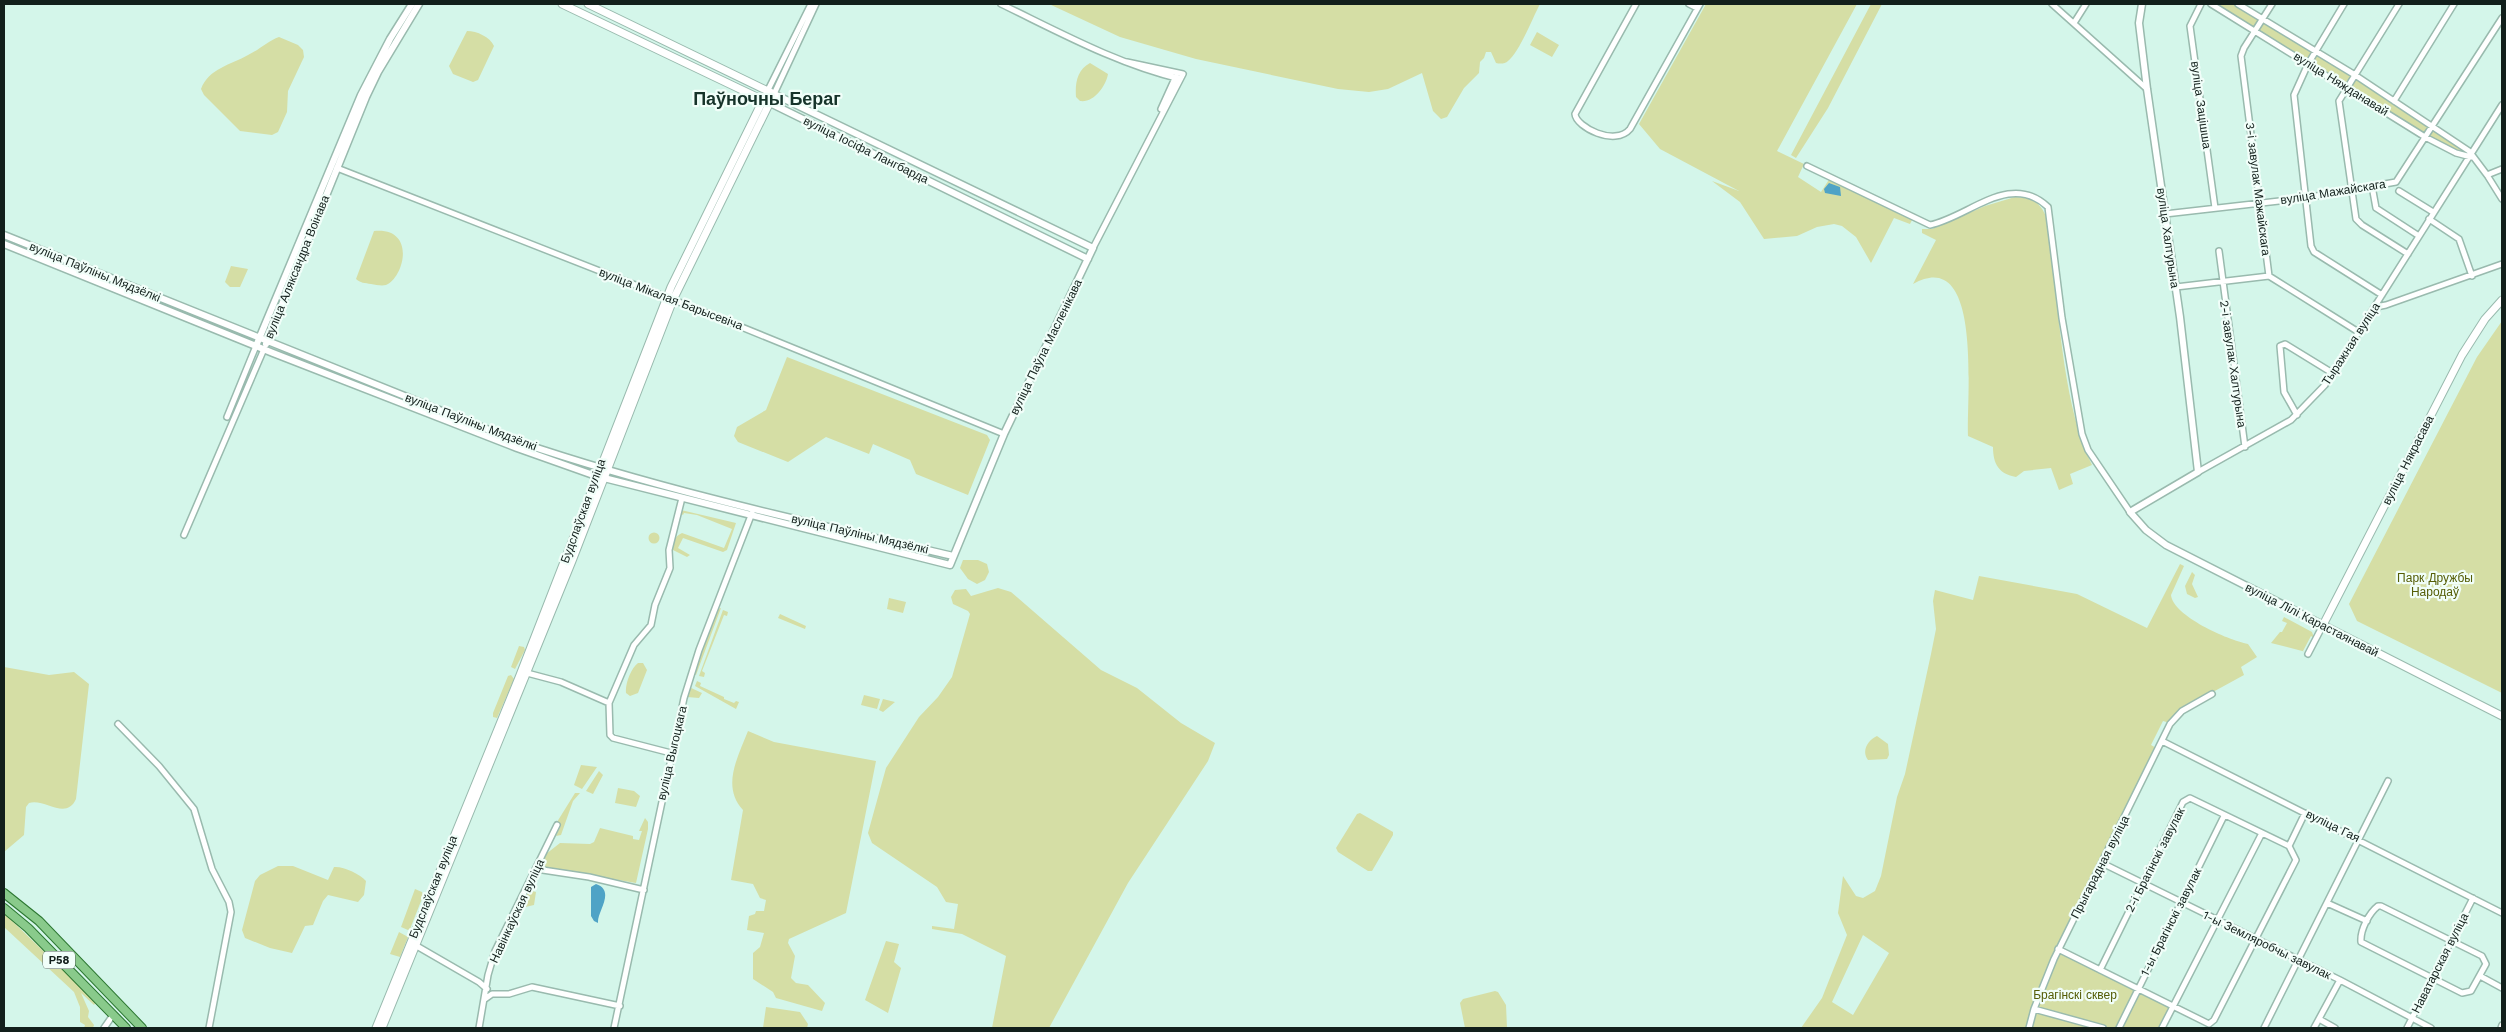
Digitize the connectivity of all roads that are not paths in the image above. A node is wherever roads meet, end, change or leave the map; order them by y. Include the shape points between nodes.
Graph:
1 (412, 4) edge
2 (419, 4) edge
3 (562, 4) edge
4 (588, 4) edge
5 (811, 4) edge
6 (816, 4) edge
7 (1002, 4) edge
8 (1636, 4) edge
9 (1689, 4) edge
10 (2052, 4) edge
11 (2086, 4) edge
12 (2142, 4) edge
13 (2201, 4) edge
14 (2211, 4) edge
15 (2238, 4) edge
16 (2272, 4) edge
17 (2344, 4) edge
18 (2400, 4) edge
19 (2454, 4) edge
20 (1698, 6) edge
21 (2502, 18) edge
22 (2262, 19) junction
23 (2074, 23) junction
24 (2254, 31) junction
25 (2316, 50) junction
26 (2308, 64) junction
27 (2355, 75) junction
28 (2347, 87) junction
29 (2147, 89) junction
30 (771, 92) junction
31 (766, 101) junction
32 (2394, 101) junction
33 (2502, 105) edge
34 (2431, 126) junction
35 (2425, 137) junction
36 (2471, 156) junction
37 (1807, 166) dead end
38 (337, 168) junction
39 (2502, 169) edge
40 (2487, 175) junction
41 (2372, 186) junction
42 (326, 188) junction
43 (2351, 189) junction
44 (2399, 191) dead end
45 (2305, 198) junction
46 (2502, 199) edge
47 (2260, 202) junction
48 (2215, 208) junction
49 (2433, 212) junction
50 (2165, 214) junction
51 (2429, 218) junction
52 (2419, 236) junction
53 (4, 239) edge
54 (1094, 248) junction
55 (2220, 251) dead end
56 (2408, 254) junction
57 (1088, 259) junction
58 (2502, 264) edge
59 (2268, 276) junction
60 (2472, 276) junction
61 (2222, 282) junction
62 (2176, 287) junction
63 (2382, 295) junction
64 (670, 299) junction
65 (2502, 300) edge
66 (2376, 307) junction
67 (2360, 333) junction
68 (259, 338) junction
69 (268, 341) junction
70 (256, 346) junction
71 (264, 349) junction
72 (2334, 374) junction
73 (2297, 415) junction
74 (227, 417) dead end
75 (1004, 434) junction
76 (2244, 446) junction
77 (603, 468) junction
78 (2198, 472) junction
79 (599, 477) junction
80 (682, 498) junction
81 (752, 512) junction
82 (2130, 512) junction
83 (184, 535) dead end
84 (953, 556) junction
85 (950, 565) joint
86 (2323, 625) junction
87 (2308, 654) dead end
88 (526, 673) junction
89 (2212, 694) dead end
90 (609, 703) junction
91 (2502, 716) edge
92 (118, 724) dead end
93 (2162, 741) junction
94 (672, 753) junction
95 (2388, 781) dead end
96 (2305, 813) junction
97 (2224, 816) junction
98 (557, 825) dead end
99 (2262, 833) junction
100 (2359, 839) junction
101 (2289, 846) junction
102 (2102, 863) junction
103 (536, 869) junction
104 (2142, 883) junction
105 (644, 890) junction
106 (4, 893) edge
107 (2473, 898) junction
108 (2182, 903) junction
109 (2327, 903) junction
110 (4, 908) edge
111 (2502, 913) edge
112 (2217, 920) junction
113 (2367, 920) junction
114 (2256, 940) junction
115 (2451, 940) junction
116 (415, 946) junction
117 (2058, 949) junction
118 (2298, 960) junction
119 (2100, 970) junction
120 (488, 975) junction
121 (2480, 976) junction
122 (2432, 977) junction
123 (2340, 980) junction
124 (479, 982) junction
125 (486, 987) junction
126 (2137, 988) junction
127 (2502, 988) edge
128 (492, 994) junction
129 (484, 1000) junction
130 (122, 1006) junction
131 (620, 1006) junction
132 (2173, 1007) junction
133 (2034, 1009) junction
134 (113, 1015) junction
135 (2411, 1018) junction
136 (2319, 1019) junction
137 (104, 1028) edge
138 (126, 1028) edge
139 (142, 1028) edge
140 (209, 1028) edge
141 (376, 1028) edge
142 (382, 1028) edge
143 (479, 1028) edge
144 (614, 1028) edge
145 (2029, 1028) edge
146 (2102, 1028) edge
147 (2119, 1028) edge
148 (2162, 1028) edge
149 (2264, 1028) edge
150 (2314, 1028) edge
151 (2335, 1028) edge
152 (2406, 1028) edge
153 (2430, 1028) edge

1 - 42 street, вуліца Аляксандра Воінава via 373,68
2 - 38 street, вуліца Аляксандра Воінава via 378,72
3 - 31 main road, вуліца Іосіфа Лангбарда
4 - 30 main road, вуліца Іосіфа Лангбарда
5 - 30 street, Будслаўская вуліца
6 - 30 street, Будслаўская вуліца
7 - 54 street, вуліца Паўла Масленікава via 1127,62 1152,72 1179,76
8 - 20 street via 1575,114 1579,122 1604,136 1615,138 1626,134
9 - 20 street
10 - 23 street
11 - 23 street
12 - 29 street, вуліца Халтурына via 2139,16
13 - 48 street, вуліца Зацішша via 2190,26
14 - 24 street, вуліца Няжданавай
15 - 22 street, вуліца Няжданавай
16 - 22 street, 3-і завулак Мажайскага
17 - 25 street
18 - 27 street
19 - 32 street
21 - 34 street, вуліца Мажайскага
22 - 24 street, 3-і завулак Мажайскага
22 - 25 street, вуліца Няжданавай
23 - 29 street
24 - 26 street, вуліца Няжданавай
24 - 47 street, 3-і завулак Мажайскага via 2241,56
25 - 26 street
25 - 27 street, вуліца Няжданавай
26 - 28 street, вуліца Няжданавай
26 - 45 street via 2294,99
27 - 28 street
27 - 32 street, вуліца Няжданавай
28 - 35 street, вуліца Няжданавай
28 - 43 street via 2339,103
29 - 50 street, вуліца Халтурына
30 - 31 main road, Будслаўская вуліца
30 - 54 street, вуліца Іосіфа Лангбарда
31 - 57 street, вуліца Іосіфа Лангбарда
31 - 64 main road, Будслаўская вуліца
32 - 34 street, вуліца Няжданавай
33 - 36 street, Тыражная вуліца
34 - 35 street, вуліца Мажайскага
34 - 36 street, вуліца Няжданавай
35 - 36 street, вуліца Няжданавай via 2456,154
35 - 41 street, вуліца Мажайскага via 2398,180
36 - 40 street, вуліца Няжданавай
36 - 49 street, Тыражная вуліца
37 - 82 street via 1930,225 2013,192 2029,194 2048,207 2062,318 2082,434 2088,450
38 - 42 street, вуліца Аляксандра Воінава
38 - 64 street, вуліца Мікалая Барысевіча
39 - 40 street
40 - 46 street, вуліца Няжданавай
41 - 43 street, вуліца Мажайскага
41 - 52 street via 2376,208
42 - 68 street, вуліца Аляксандра Воінава
42 - 69 street, вуліца Аляксандра Воінава
43 - 45 street, вуліца Мажайскага
43 - 56 street via 2359,223
44 - 49 street
45 - 47 street, вуліца Мажайскага
45 - 63 street via 2314,252
47 - 48 street, вуліца Мажайскага
47 - 59 street, 3-і завулак Мажайскага
48 - 50 street, вуліца Мажайскага
49 - 51 street, Тыражная вуліца
50 - 62 street, вуліца Халтурына
51 - 52 street, Тыражная вуліца
51 - 60 street via 2459,239
52 - 56 street, Тыражная вуліца
53 - 68 street, вуліца Паўліны Мядзёлкі
53 - 70 street, вуліца Паўліны Мядзёлкі
54 - 57 street, вуліца Паўла Масленікава
55 - 61 street, 2-і завулак Халтурына
56 - 63 street, Тыражная вуліца
57 - 75 street, вуліца Паўла Масленікава
58 - 60 street
59 - 61 street
59 - 67 street
60 - 66 street
61 - 62 street
61 - 76 street, 2-і завулак Халтурына
62 - 78 street, вуліца Халтурына
63 - 66 street, Тыражная вуліца
64 - 75 street, вуліца Мікалая Барысевіча
64 - 77 main road, Будслаўская вуліца
65 - 86 main road, вуліца Някрасава via 2485,319 2462,355
66 - 67 street, Тыражная вуліца
67 - 72 street, Тыражная вуліца
68 - 69 street, вуліца Паўліны Мядзёлкі
68 - 70 street, вуліца Аляксандра Воінава
69 - 71 street, вуліца Аляксандра Воінава
69 - 77 street, вуліца Паўліны Мядзёлкі via 519,442
70 - 71 street, вуліца Паўліны Мядзёлкі
70 - 74 street, вуліца Аляксандра Воінава
71 - 79 street, вуліца Паўліны Мядзёлкі
71 - 83 street, вуліца Аляксандра Воінава
72 - 73 street, Тыражная вуліца
72 - 73 street via 2285,344 2280,346 2284,392
73 - 76 street, Тыражная вуліца
75 - 84 street, вуліца Паўла Масленікава
76 - 78 street, Тыражная вуліца
77 - 79 main road, Будслаўская вуліца
77 - 81 street, вуліца Паўліны Мядзёлкі
78 - 82 street, Тыражная вуліца
79 - 80 street, вуліца Паўліны Мядзёлкі
79 - 88 main road, Будслаўская вуліца
79 - 141 main road, Будслаўская вуліца
80 - 81 street, вуліца Паўліны Мядзёлкі
80 - 90 street via 669,550 670,568 655,605 651,625 634,645
81 - 84 street, вуліца Паўліны Мядзёлкі
81 - 85 street, вуліца Паўліны Мядзёлкі
81 - 94 street, вуліца Выгоцкага via 698,650
82 - 86 street, вуліца Лілі Карастаянавай via 2166,546
84 - 85 street, вуліца Паўла Масленікава
86 - 87 street
86 - 91 main road, вуліца Лілі Карастаянавай
88 - 90 street via 561,682
88 - 116 main road, Будслаўская вуліца
89 - 93 street, Прыгарадная вуліца via 2182,711 2171,722
90 - 94 street via 612,738
92 - 140 street via 159,766 194,809 212,869 229,902 231,912
93 - 96 street, вуліца Гая
93 - 102 street, Прыгарадная вуліца
94 - 105 street, вуліца Выгоцкага
95 - 100 street
96 - 100 street, вуліца Гая
96 - 101 street
97 - 99 street, 2-і Брагінскі завулак
97 - 104 street, 2-і Брагінскі завулак via 2190,798 2183,802
97 - 108 street, 1-ы Брагінскі завулак
98 - 103 street, Навінкаўская вуліца
99 - 101 street, 2-і Брагінскі завулак
99 - 112 street
100 - 107 street, вуліца Гая
100 - 109 street
101 - 114 street via 2296,860
102 - 104 street, 1-ы Земляробчы завулак
102 - 117 street, Прыгарадная вуліца
103 - 105 street
103 - 120 street, Навінкаўская вуліца via 495,951
104 - 108 street, 1-ы Земляробчы завулак
104 - 119 street, 2-і Брагінскі завулак
105 - 131 street, вуліца Выгоцкага
106 - 130 main road, Р58 via 39,921
107 - 111 street, вуліца Гая
107 - 115 street, Наватарская вуліца
108 - 112 street, 1-ы Земляробчы завулак
108 - 126 street, 1-ы Брагінскі завулак
109 - 113 street
109 - 118 street
110 - 134 main road, Р58 via 28,928
112 - 114 street, 1-ы Земляробчы завулак
112 - 132 street
113 - 115 street via 2375,908 2381,906
113 - 122 street via 2361,942
114 - 118 street, 1-ы Земляробчы завулак
114 - 132 street via 2214,1020 2209,1024
115 - 121 street via 2485,959
115 - 122 street, Наватарская вуліца
116 - 124 street
116 - 142 main road, Будслаўская вуліца
117 - 119 street
117 - 133 street, Прыгарадная вуліца
118 - 123 street, 1-ы Земляробчы завулак
118 - 149 street
119 - 126 street
120 - 124 street
120 - 125 street, Навінкаўская вуліца
121 - 122 street via 2467,994
121 - 127 street
122 - 135 street, Наватарская вуліца
123 - 135 street, 1-ы Земляробчы завулак
123 - 136 street
124 - 125 street
125 - 128 street
125 - 129 street, Навінкаўская вуліца
126 - 132 street
126 - 147 street, 1-ы Брагінскі завулак
128 - 129 street
128 - 131 street via 509,994 532,987
129 - 143 street, Навінкаўская вуліца
130 - 134 main road
130 - 139 main road, Р58
131 - 144 street, вуліца Выгоцкага
132 - 148 street
133 - 145 street, Прыгарадная вуліца
133 - 146 street
134 - 137 street
134 - 138 main road, Р58
135 - 152 street, Наватарская вуліца
135 - 153 street, 1-ы Земляробчы завулак
136 - 150 street
136 - 151 street

